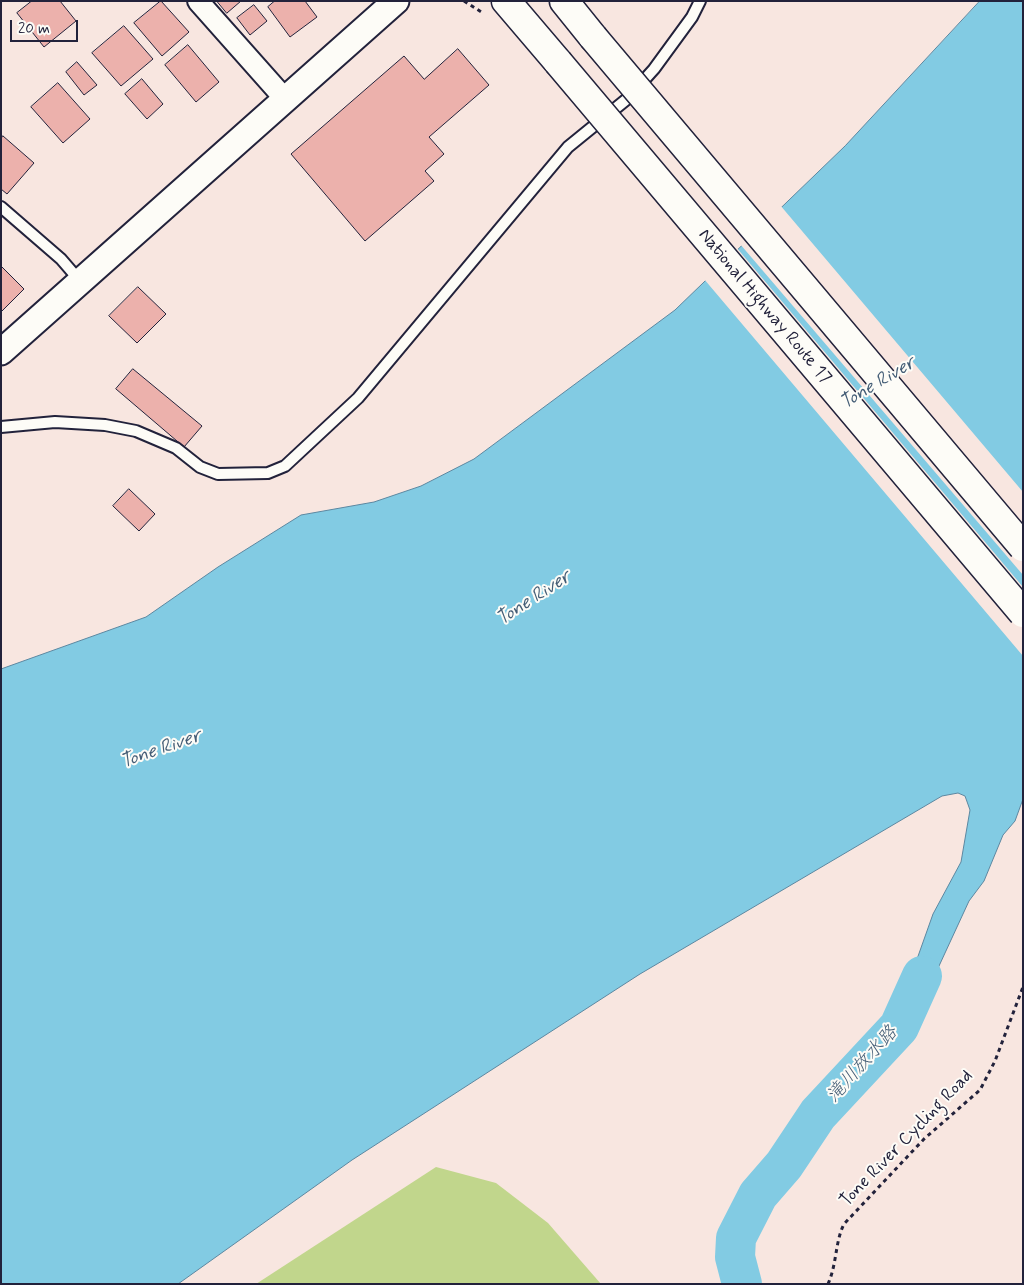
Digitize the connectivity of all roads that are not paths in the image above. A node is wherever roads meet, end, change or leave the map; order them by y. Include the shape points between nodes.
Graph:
1 (198, 1) edge
2 (396, 1) edge
3 (506, 1) edge
4 (564, 1) edge
5 (700, 1) edge
6 (285, 99) junction
7 (1, 207) edge
8 (80, 281) junction
9 (1, 352) edge
10 (1, 427) edge
11 (1023, 547) edge
12 (1023, 613) edge

1 - 6 street
2 - 6 street
3 - 12 highway, National Highway Route 17, bridge
4 - 11 highway, bridge
5 - 10 lane via 654,70 627,99 568,147 358,398 284,466 268,473 218,474 200,467 176,448 136,431 105,425 55,422
6 - 8 street
7 - 8 lane via 61,259
8 - 9 street

